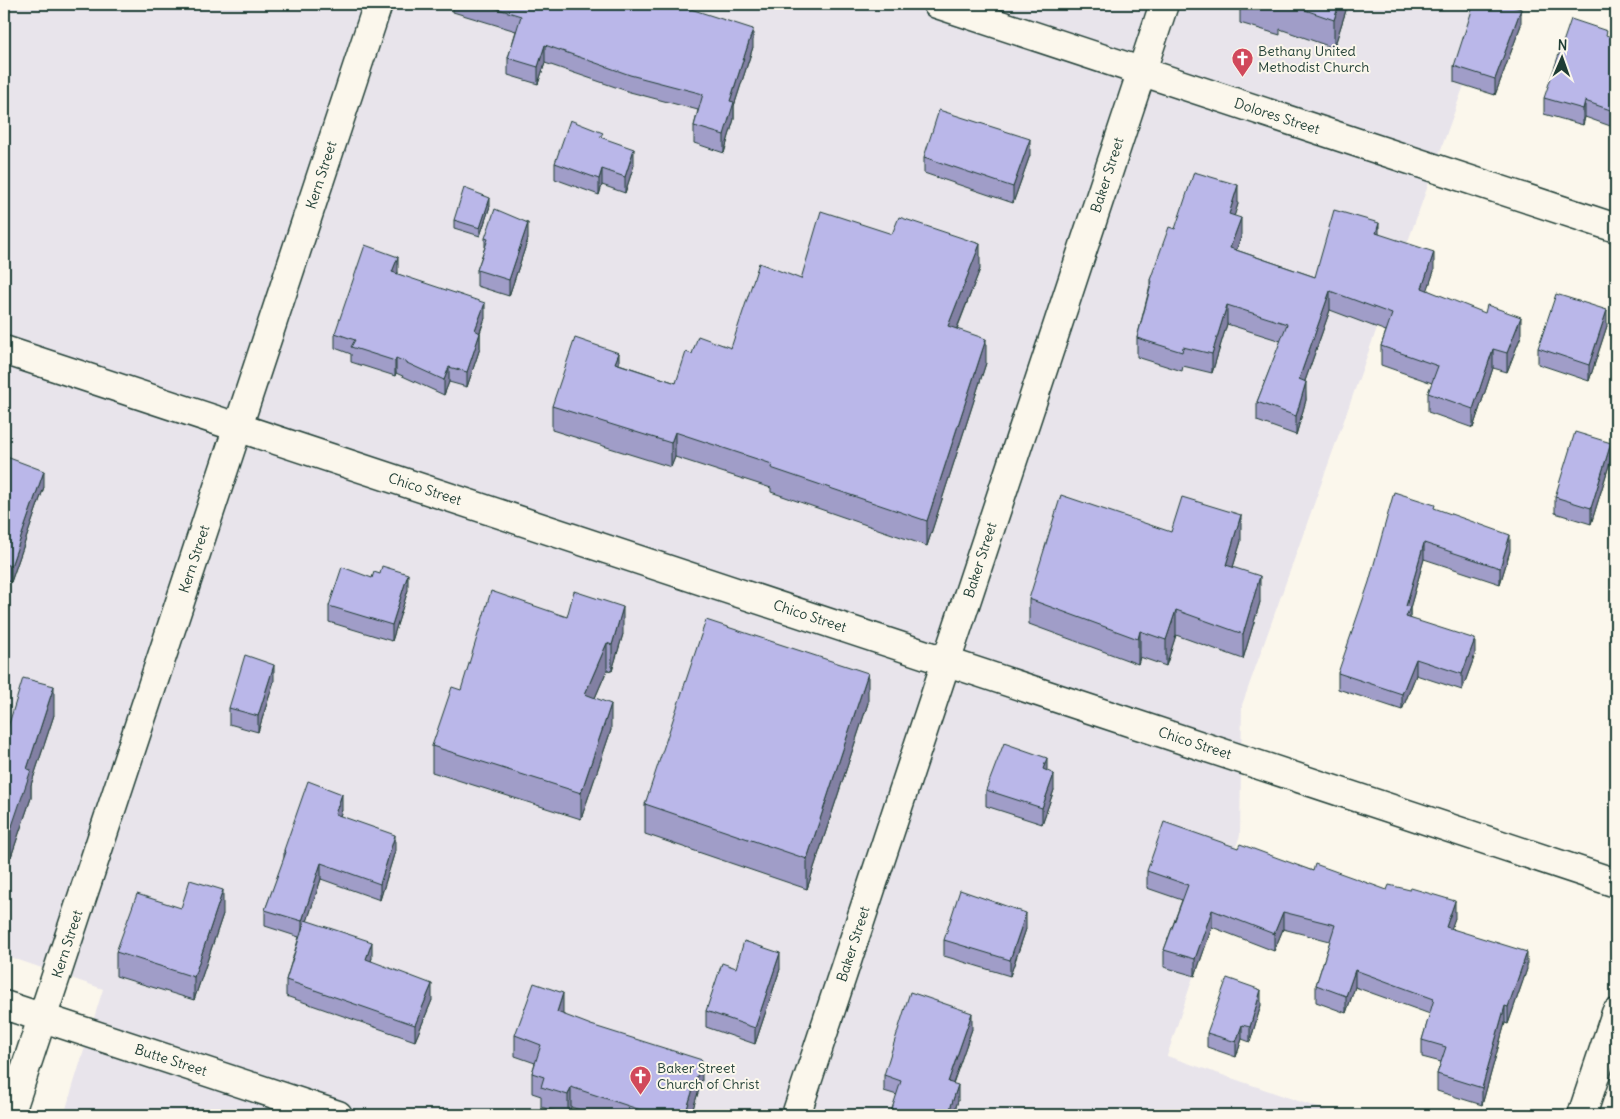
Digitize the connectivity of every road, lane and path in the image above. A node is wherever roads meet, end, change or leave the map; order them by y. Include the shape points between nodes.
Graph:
1 (378, 4) edge
2 (937, 4) edge
3 (1164, 4) edge
4 (1142, 71) junction
5 (1616, 228) edge
6 (4, 350) edge
7 (238, 427) junction
8 (946, 661) junction
9 (1616, 883) edge
10 (4, 1005) edge
11 (1616, 1012) edge
12 (43, 1018) junction
13 (10, 1115) edge
14 (338, 1115) edge
15 (796, 1115) edge
16 (1582, 1115) edge

1 - 7 street, Kern Street
2 - 4 street, Dolores Street
3 - 4 street, Baker Street
4 - 5 street, Dolores Street
4 - 8 street, Baker Street
6 - 7 street, Chico Street
7 - 8 street, Chico Street
7 - 12 street, Kern Street
8 - 9 street, Chico Street
8 - 15 street, Baker Street
10 - 12 street, Butte Street
11 - 16 street
12 - 13 street, Kern Street
12 - 14 street, Butte Street

